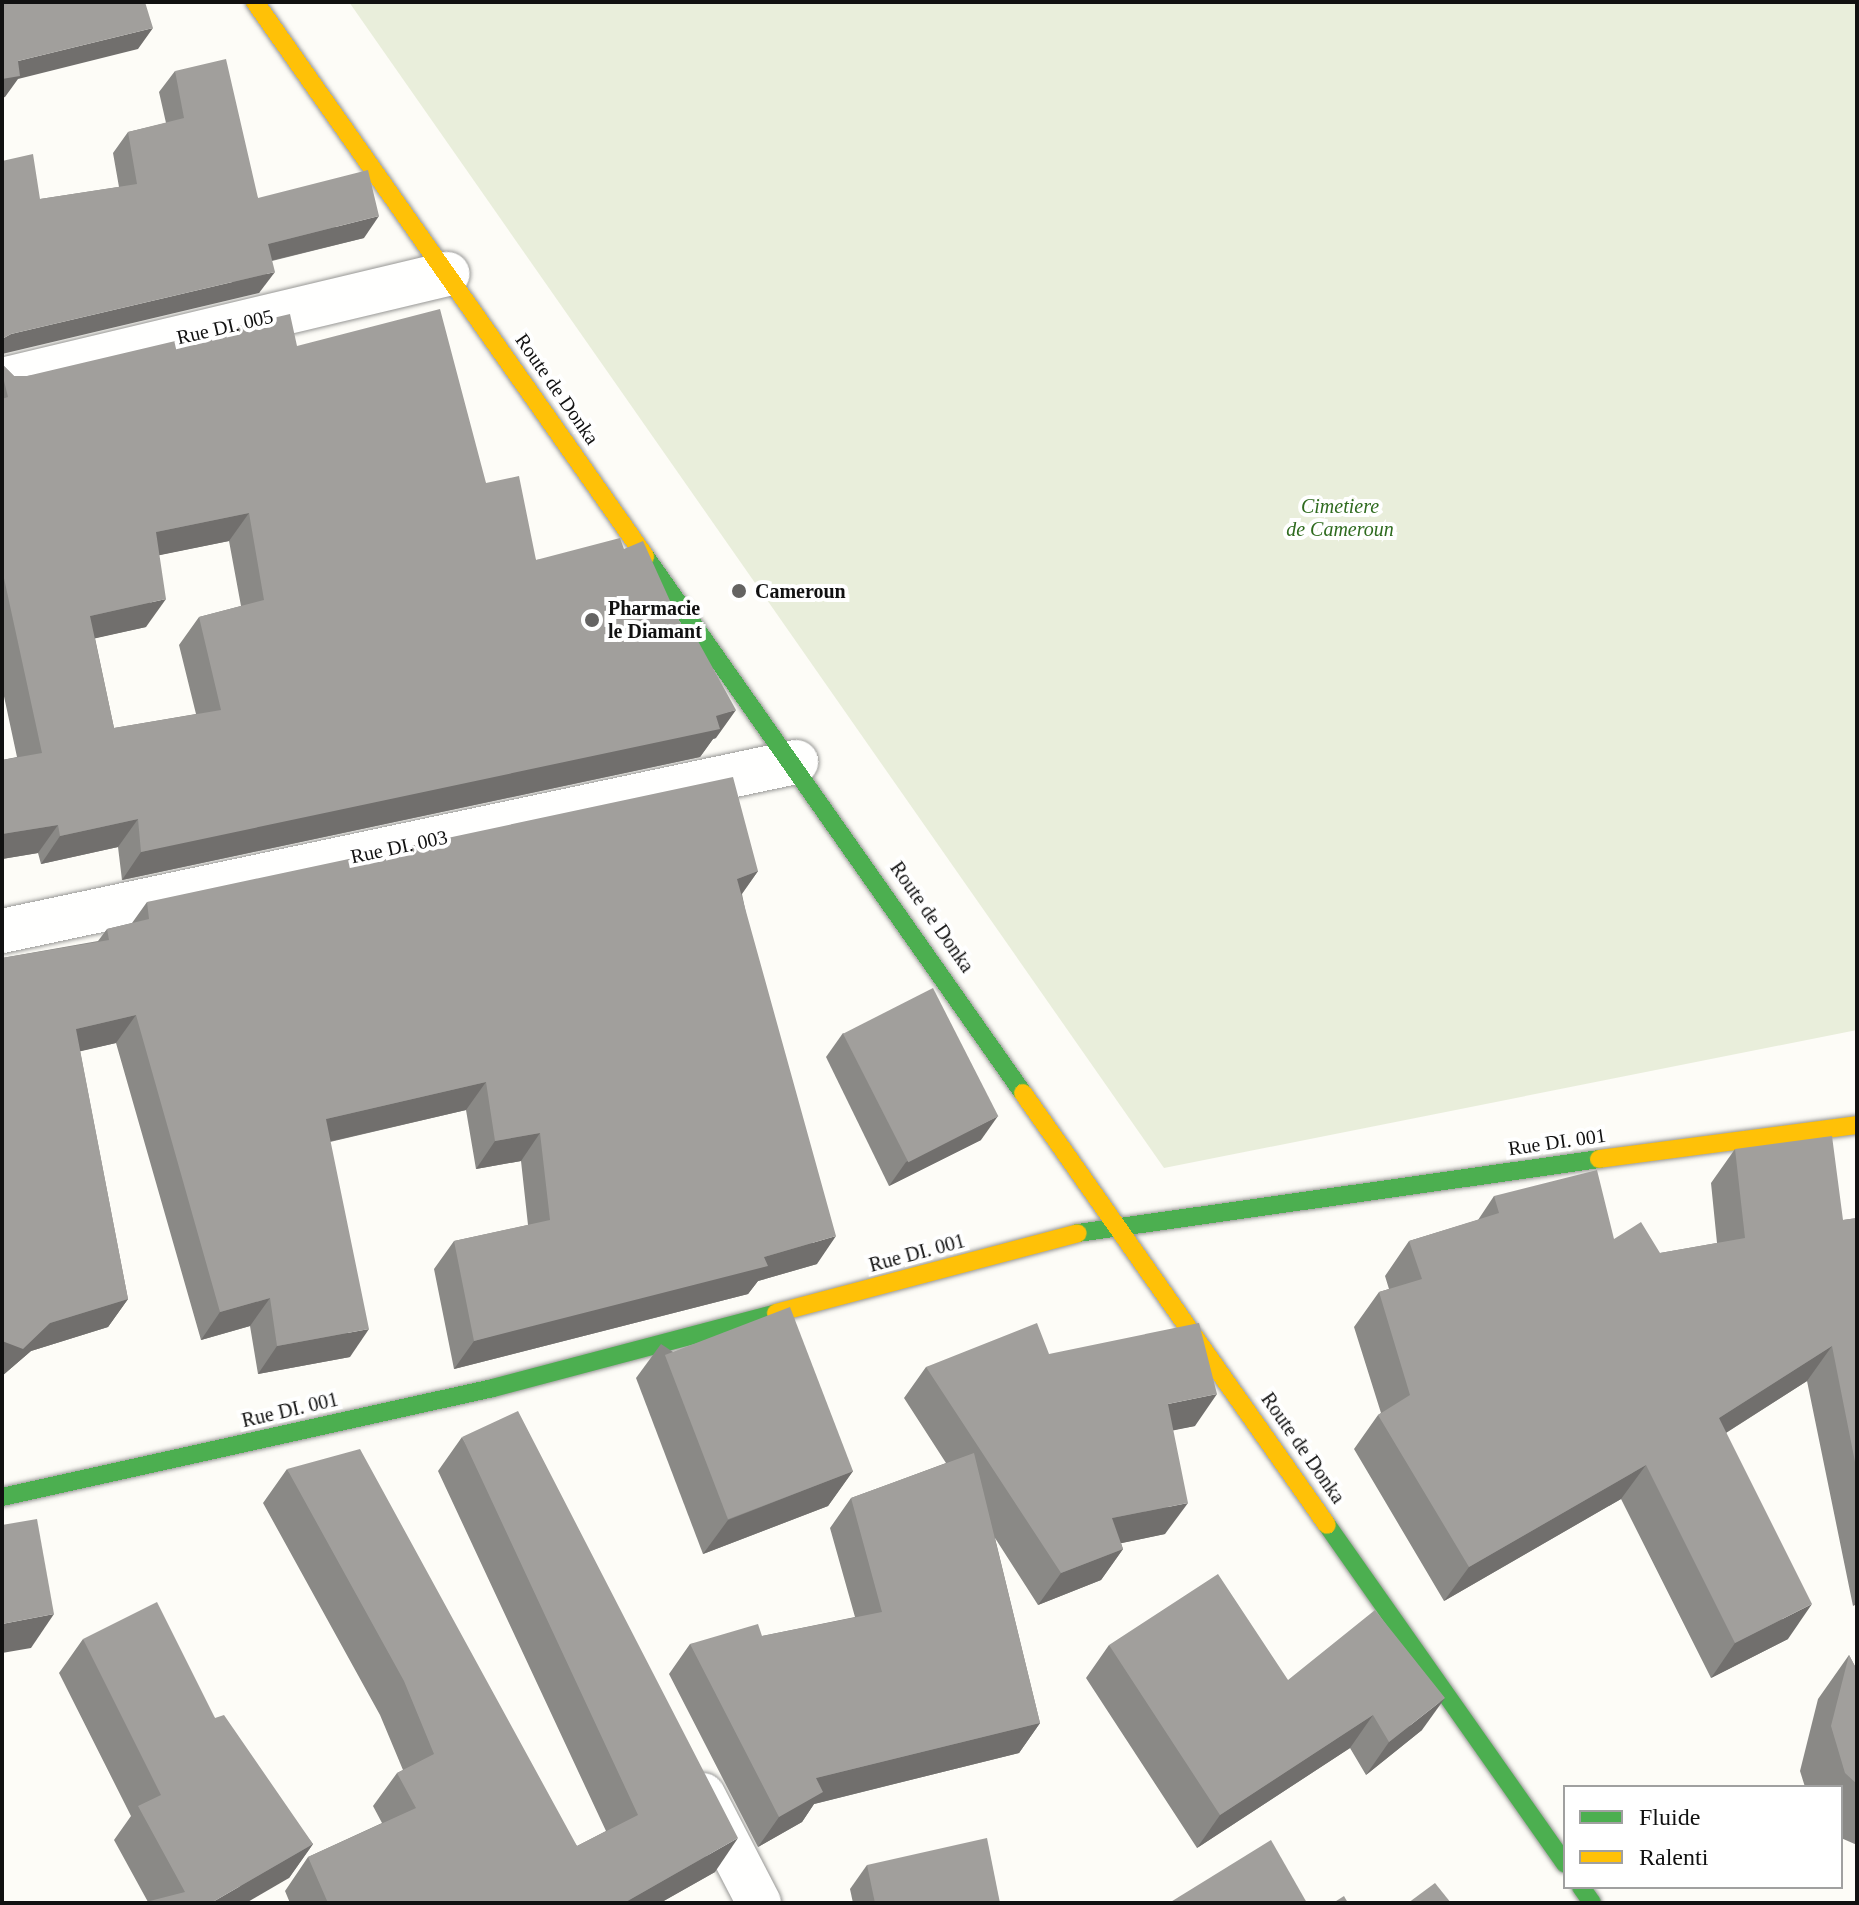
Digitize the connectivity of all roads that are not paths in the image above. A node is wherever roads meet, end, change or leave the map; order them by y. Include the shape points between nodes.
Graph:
1 (255, 2) edge
2 (448, 274) junction
3 (2, 380) edge
4 (796, 762) junction
5 (2, 931) edge
6 (1857, 1125) edge
7 (1119, 1222) junction
8 (493, 1388) junction
9 (514, 1429) edge
10 (2, 1497) edge
11 (687, 1764) edge
12 (1563, 1861) edge
13 (759, 1903) edge

1 - 2 main road, Route de Donka
2 - 3 street, Rue DI. 005
2 - 4 main road, Route de Donka
4 - 5 street, Rue DI. 003
4 - 7 main road, Route de Donka
6 - 7 main road, Rue DI. 001
7 - 8 main road, Rue DI. 001
7 - 12 main road, Route de Donka
8 - 9 street
8 - 10 main road, Rue DI. 001
11 - 13 street

